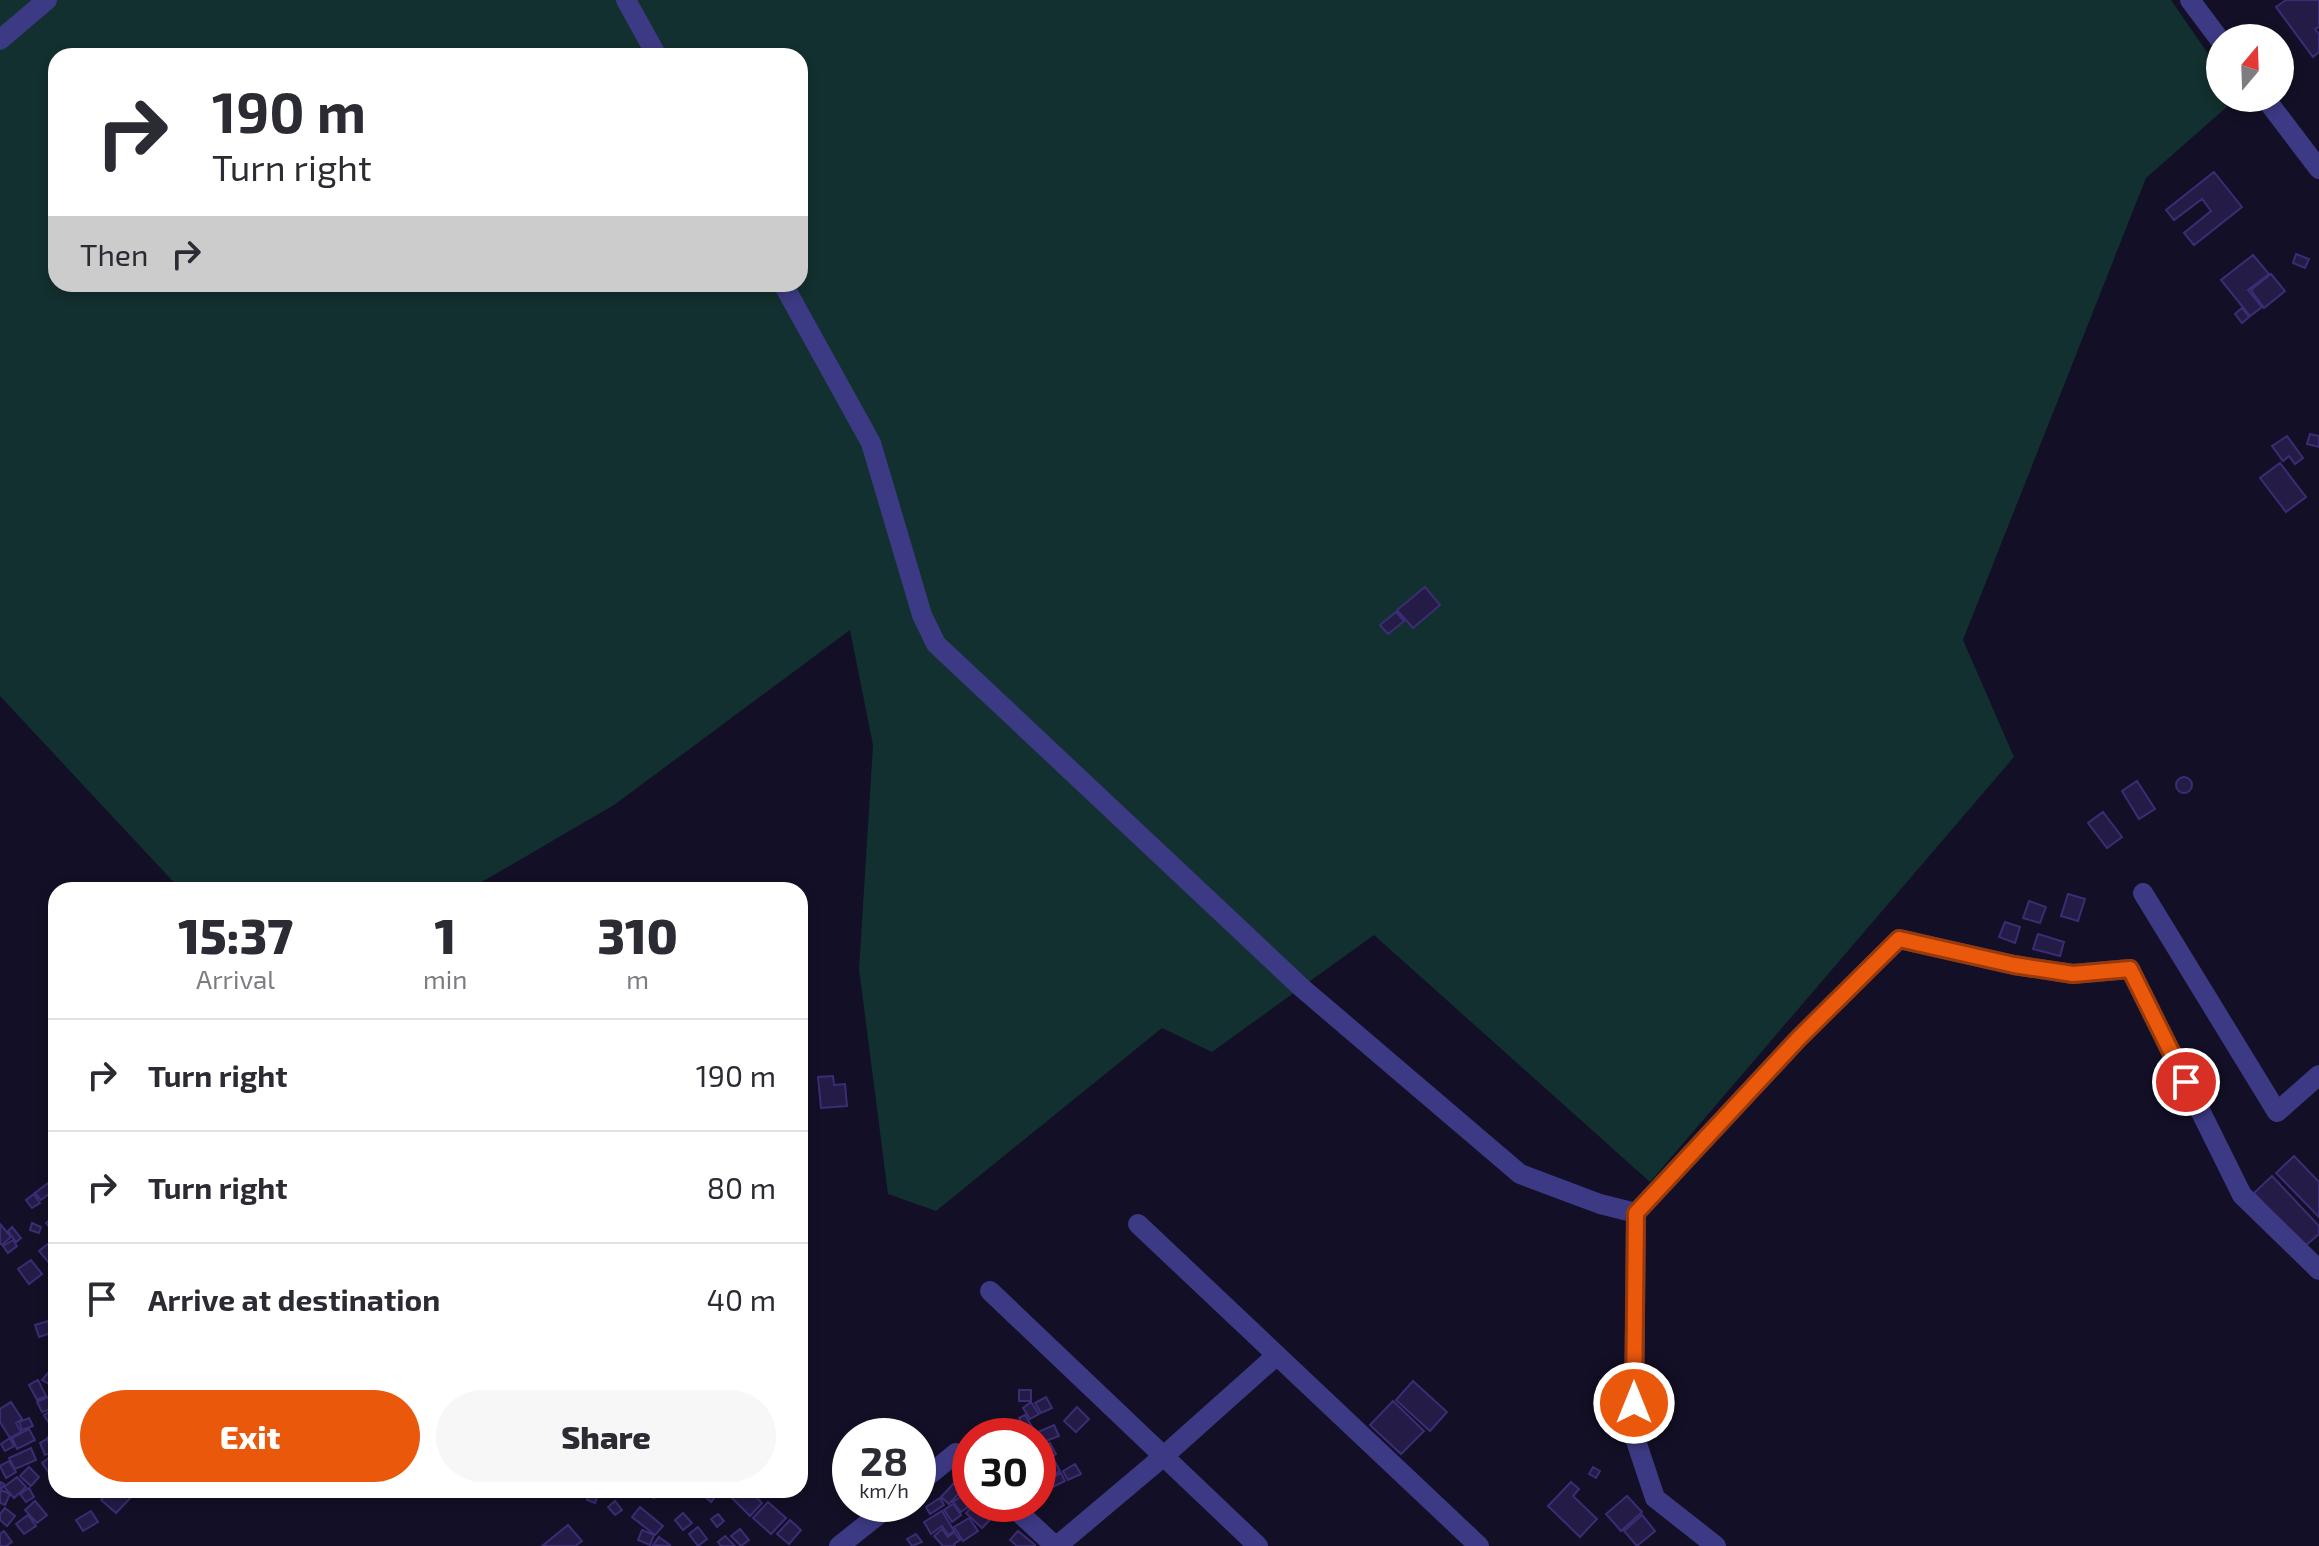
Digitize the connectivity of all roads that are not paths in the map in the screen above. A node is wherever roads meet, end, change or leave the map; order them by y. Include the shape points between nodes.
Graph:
1 (47, 0) edge
2 (626, 0) edge
3 (2190, 0) edge
4 (2208, 24) edge
5 (0, 40) edge
6 (653, 48) edge
7 (2276, 112) edge
8 (2319, 169) edge
9 (787, 292) edge
10 (2143, 893) dead end
11 (2319, 1075) edge
12 (1636, 1213) junction
13 (1138, 1224) dead end
14 (2319, 1270) edge
15 (990, 1291) dead end
16 (1277, 1355) junction
17 (1165, 1455) junction
18 (952, 1456) edge
19 (936, 1469) edge
20 (869, 1522) edge
21 (1030, 1522) edge
22 (839, 1546) edge
23 (1056, 1546) edge
24 (1258, 1546) edge
25 (1479, 1546) edge
26 (1716, 1546) edge

1 - 5 street
2 - 6 street
3 - 4 street
7 - 8 street
9 - 12 street via 871,443 922,615 936,644 1302,988 1520,1174
10 - 11 street via 2277,1112
12 - 14 street via 1899,939 2073,974 2130,969 2242,1195
12 - 26 street via 1634,1435 1655,1498
13 - 16 street
15 - 17 street
16 - 17 street
16 - 25 street
17 - 23 street
17 - 24 street
18 - 19 street
20 - 22 street
21 - 23 street

